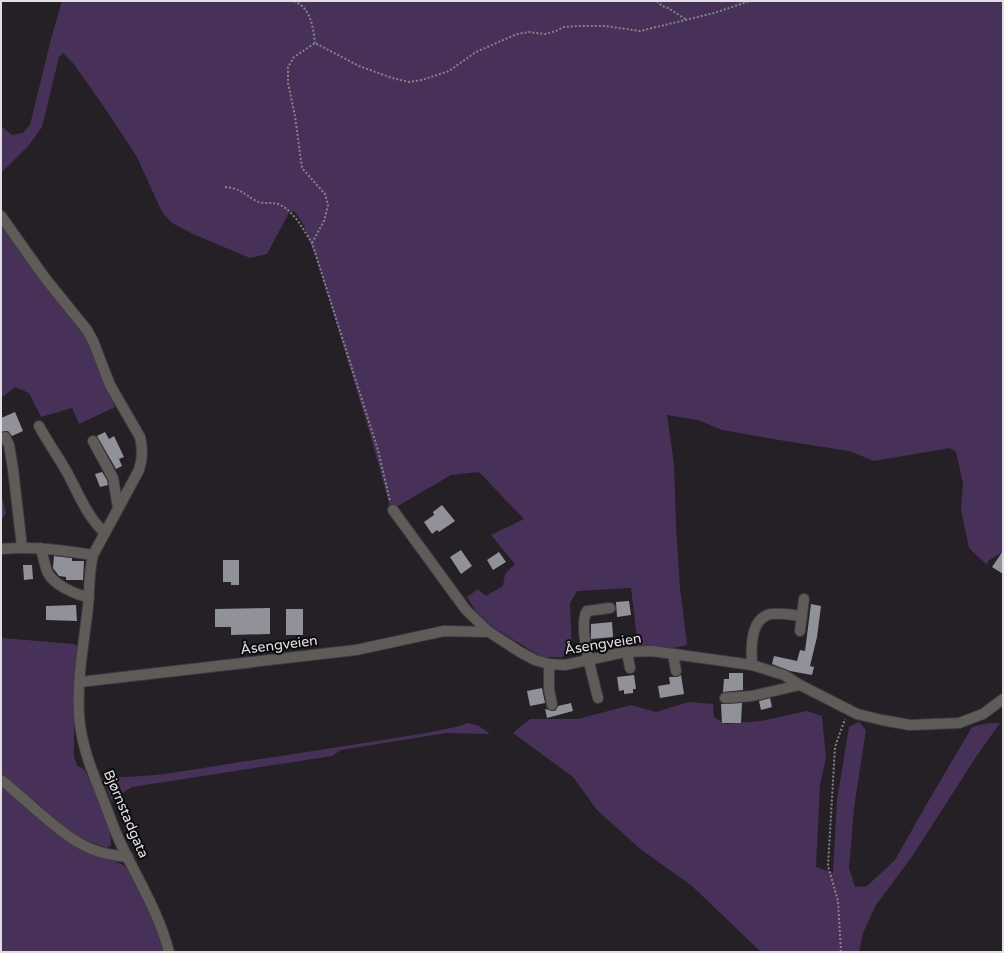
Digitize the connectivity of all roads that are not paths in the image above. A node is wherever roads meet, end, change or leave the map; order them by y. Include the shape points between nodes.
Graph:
1 (1, 216) edge
2 (39, 426) dead end
3 (5, 437) dead end
4 (93, 441) dead end
5 (118, 508) junction
6 (393, 510) road end
7 (105, 533) junction
8 (22, 547) junction
9 (40, 548) junction
10 (1, 549) edge
11 (93, 555) junction
12 (89, 597) junction
13 (804, 599) dead end
14 (610, 608) dead end
15 (802, 616) junction
16 (489, 632) junction
17 (800, 632) dead end
18 (627, 652) junction
19 (673, 654) junction
20 (589, 661) junction
21 (549, 664) junction
22 (752, 665) junction
23 (630, 668) dead end
24 (676, 671) dead end
25 (80, 682) junction
26 (800, 685) junction
27 (598, 698) dead end
28 (725, 698) dead end
29 (1003, 699) edge
30 (552, 704) dead end
31 (1, 780) edge
32 (128, 857) junction
33 (169, 952) edge

1 - 5 street, Bjørnstadgata via 45,278 87,330 110,385 136,427 142,447 140,470
2 - 7 street via 88,512
3 - 8 street via 14,469
4 - 5 street via 112,478
5 - 7 street, Bjørnstadgata
6 - 16 street via 466,610
7 - 11 street, Bjørnstadgata
8 - 9 street
8 - 10 street
9 - 11 street
9 - 12 street via 48,573 53,579 71,592
11 - 12 street, Bjørnstadgata
12 - 25 street, Bjørnstadgata
13 - 15 street
14 - 20 street via 587,611 584,616
15 - 17 street
15 - 22 street via 770,614 761,619 754,631
16 - 21 street, Åsengveien via 535,660
16 - 25 street, Åsengveien via 444,631 356,650
18 - 19 street, Åsengveien via 652,651
18 - 20 street, Åsengveien
18 - 23 street
19 - 22 street, Åsengveien
19 - 24 street
20 - 21 street, Åsengveien via 565,665
20 - 27 street
21 - 30 street
22 - 26 street, Åsengveien via 784,675
25 - 32 street, Bjørnstadgata via 79,714 84,746
26 - 28 street via 752,696
26 - 29 street, Åsengveien via 848,710 910,725 959,722 983,714
31 - 32 street via 78,842 100,852
32 - 33 street, Bjørnstadgata via 155,912

